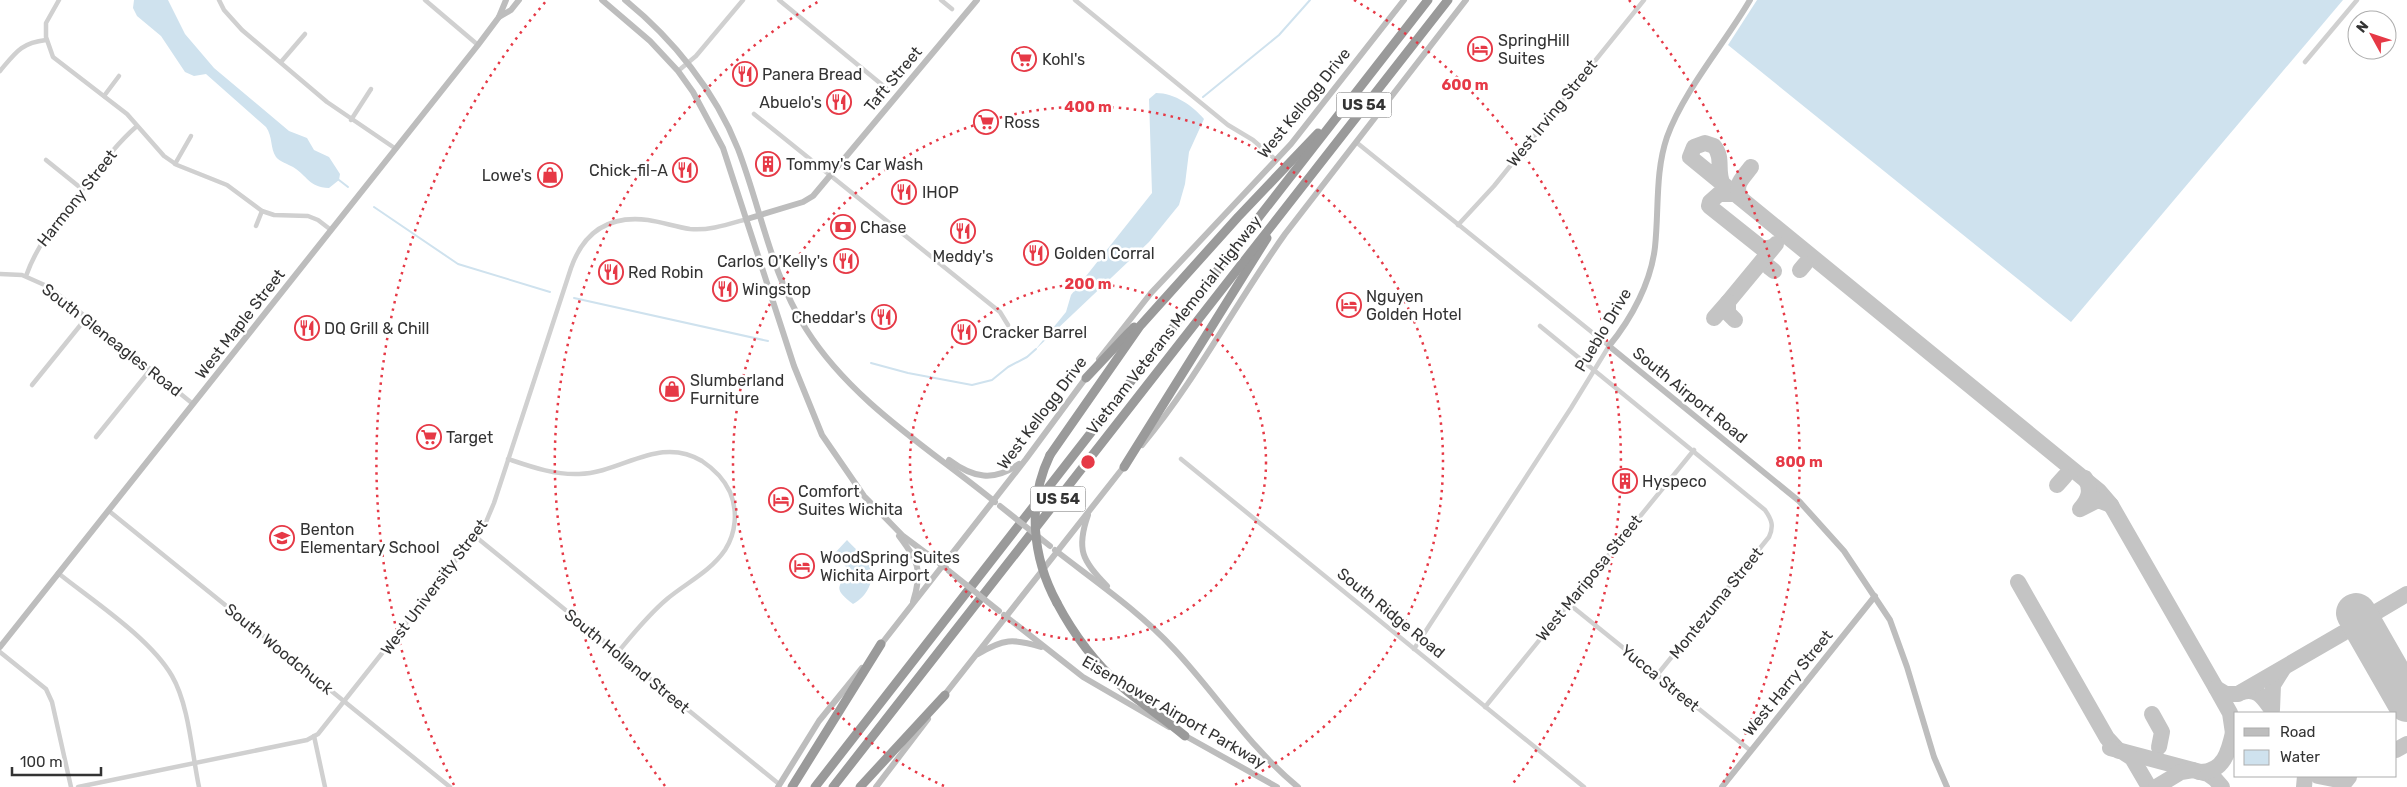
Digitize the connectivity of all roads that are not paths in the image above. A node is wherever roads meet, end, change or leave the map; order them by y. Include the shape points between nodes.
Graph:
1 (59, 0) edge
2 (219, 0) edge
3 (425, 0) edge
4 (506, 0) edge
5 (519, 0) edge
6 (602, 0) edge
7 (625, 0) edge
8 (743, 0) edge
9 (779, 0) edge
10 (941, 0) edge
11 (977, 0) edge
12 (1075, 0) edge
13 (1404, 0) edge
14 (1428, 0) edge
15 (1448, 0) edge
16 (1466, 0) edge
17 (1644, 0) edge
18 (1750, 0) edge
19 (2357, 0) edge
20 (952, 9) dead end
21 (499, 17) junction
22 (305, 34) dead end
23 (46, 40) junction
24 (478, 45) junction
25 (281, 62) junction
26 (2305, 62) dead end
27 (687, 64) junction
28 (0, 71) edge
29 (678, 71) junction
30 (118, 76) dead end
31 (886, 88) dead end
32 (371, 89) dead end
33 (1357, 92) junction
34 (104, 96) junction
35 (754, 114) dead end
36 (351, 120) junction
37 (137, 126) junction
38 (191, 136) dead end
39 (1356, 142) junction
40 (396, 149) junction
41 (46, 160) dead end
42 (1276, 160) junction
43 (175, 164) junction
44 (830, 176) junction
45 (82, 189) junction
46 (262, 211) junction
47 (1282, 211) junction
48 (760, 216) junction
49 (747, 219) junction
50 (1458, 225) junction
51 (256, 226) dead end
52 (331, 230) junction
53 (0, 274) edge
54 (26, 276) junction
55 (1170, 291) junction
56 (87, 317) junction
57 (1008, 325) dead end
58 (1540, 326) dead end
59 (1609, 346) junction
60 (150, 369) junction
61 (1595, 370) junction
62 (1086, 378) junction
63 (32, 385) dead end
64 (193, 404) junction
65 (96, 437) dead end
66 (928, 450) junction
67 (1694, 450) junction
68 (508, 459) junction
69 (1026, 459) junction
70 (1181, 459) dead end
71 (1124, 467) junction
72 (994, 501) junction
73 (1090, 510) junction
74 (109, 511) junction
75 (889, 523) junction
76 (476, 537) junction
77 (1057, 551) junction
78 (943, 566) junction
79 (58, 574) junction
80 (1875, 596) junction
81 (1123, 603) junction
82 (1569, 604) junction
83 (912, 606) junction
84 (1006, 616) junction
85 (881, 644) junction
86 (0, 647) edge
87 (1414, 649) junction
88 (0, 652) edge
89 (618, 652) junction
90 (1054, 655) junction
91 (975, 656) junction
92 (1657, 675) junction
93 (945, 695) junction
94 (344, 702) junction
95 (1485, 707) junction
96 (314, 736) junction
97 (1185, 736) junction
98 (1751, 751) junction
99 (193, 763) junction
100 (778, 786) edge
101 (71, 787) edge
102 (78, 787) edge
103 (199, 787) edge
104 (325, 787) edge
105 (450, 787) edge
106 (792, 787) edge
107 (815, 787) edge
108 (834, 787) edge
109 (860, 787) edge
110 (876, 787) edge
111 (1277, 787) edge
112 (1298, 787) edge
113 (1584, 787) edge
114 (1722, 787) edge
115 (1947, 787) edge

1 - 23 street via 46,23
2 - 25 street via 242,30
3 - 24 street
4 - 21 main road, West Maple Street
5 - 21 main road, West Maple Street
6 - 29 main road via 650,40
7 - 27 main road via 669,39
8 - 27 street
9 - 31 street
10 - 20 street
11 - 44 main road, Taft Street
12 - 42 street via 1228,125 1253,140
13 - 42 main road, West Kellogg Drive
14 - 33 highway, Vietnam Veterans Memorial Highway / US 54
15 - 47 highway, Vietnam Veterans Memorial Highway / US 54
16 - 39 main road
17 - 50 street, West Irving Street via 1494,186
18 - 59 main road, Pueblo Drive via 1681,109 1668,137 1660,169 1654,248 1647,280 1634,308
19 - 26 street
21 - 24 main road, West Maple Street
22 - 25 street
23 - 28 street via 32,41 23,46
23 - 34 street via 53,57
24 - 40 main road, West Maple Street
25 - 36 street
27 - 29 street
27 - 48 main road, Eisenhower Airport Parkway via 704,86 732,135
29 - 49 main road, Eisenhower Airport Parkway via 723,148
30 - 34 street
32 - 36 street
33 - 55 highway
33 - 107 highway, Vietnam Veterans Memorial Highway / US 54
34 - 37 street
35 - 44 street
36 - 40 street
37 - 43 street
37 - 45 street, Harmony Street
38 - 43 street
39 - 50 street, South Airport Road
39 - 71 main road via 1284,234 1182,395
40 - 52 main road, West Maple Street
41 - 45 street
42 - 62 main road, West Kellogg Drive via 1151,293
43 - 46 street via 227,185
44 - 48 main road, Taft Street via 809,199
44 - 57 street via 1000,312
45 - 54 street, Harmony Street via 43,239
46 - 51 street
46 - 52 street via 274,215 308,216
47 - 71 highway
47 - 108 highway, Vietnam Veterans Memorial Highway / US 54
48 - 49 main road, Taft Street
48 - 66 main road, Eisenhower Airport Parkway via 791,302 823,353 863,397
49 - 68 street, West University Street via 725,226 692,229 630,218 596,230 575,256
49 - 75 main road, Eisenhower Airport Parkway via 794,366 822,435 864,496
50 - 59 street, South Airport Road
52 - 64 main road, West Maple Street
53 - 54 street, South Gleneagles Road
54 - 56 street, South Gleneagles Road via 49,287
55 - 62 highway
55 - 97 highway, bridge via 1140,326 1050,455 1038,488 1034,527 1039,556 1057,603 1093,659
56 - 60 street, South Gleneagles Road
56 - 63 street
58 - 61 street
59 - 61 street, Pueblo Drive
59 - 80 main road, South Airport Road via 1799,501 1844,551
60 - 64 street, South Gleneagles Road
60 - 65 street
61 - 67 street
61 - 87 street, Pueblo Drive
62 - 69 main road, West Kellogg Drive
64 - 74 main road, West Maple Street
66 - 69 main road via 943,456 963,471 985,477 1007,472
66 - 72 main road, Eisenhower Airport Parkway
67 - 82 street, West Mariposa Street
67 - 92 street, Montezuma Street via 1765,510 1773,529
68 - 76 street, West University Street via 494,503
68 - 89 street via 543,471 578,474 609,470 655,452 670,451 696,458 716,472 729,489 735,511 728,545 717,560 650,614
69 - 72 main road, West Kellogg Drive
70 - 87 street, South Ridge Road
71 - 73 main road
72 - 77 main road, Eisenhower Airport Parkway, bridge
72 - 78 main road, West Kellogg Drive
73 - 77 main road
73 - 81 main road via 1081,534 1084,558
74 - 79 main road, West Maple Street
74 - 94 street, South Woodchuck
75 - 78 main road, Eisenhower Airport Parkway
75 - 83 main road via 916,561 919,571
76 - 89 street, South Holland Street
76 - 94 street, West University Street
77 - 81 main road, Eisenhower Airport Parkway
77 - 84 main road
78 - 83 main road, West Kellogg Drive
78 - 84 main road, Eisenhower Airport Parkway, bridge
79 - 86 main road, West Maple Street
79 - 99 street via 157,655 172,676 181,697
80 - 98 main road, West Harry Street
80 - 115 main road, South Airport Road via 1896,635 1934,757
81 - 112 main road, Eisenhower Airport Parkway via 1164,639 1260,751
82 - 92 street, Yucca Street
82 - 95 street, West Mariposa Street
83 - 85 main road, West Kellogg Drive
84 - 90 main road, Eisenhower Airport Parkway
84 - 91 main road
85 - 100 main road, West Kellogg Drive via 819,722
85 - 106 highway
87 - 95 street, South Ridge Road
88 - 101 street via 46,690 52,702
89 - 100 street, South Holland Street
90 - 91 main road via 1042,648 1012,640 993,645
90 - 97 main road, Eisenhower Airport Parkway via 1102,690
91 - 93 main road
92 - 98 street, Yucca Street
93 - 109 highway
93 - 110 main road
94 - 96 street, West University Street
94 - 105 street, South Woodchuck
95 - 113 street, South Ridge Road
96 - 99 street, West University Street
96 - 104 street
97 - 111 main road, Eisenhower Airport Parkway
98 - 114 main road, West Harry Street
99 - 102 street, West University Street
99 - 103 street

